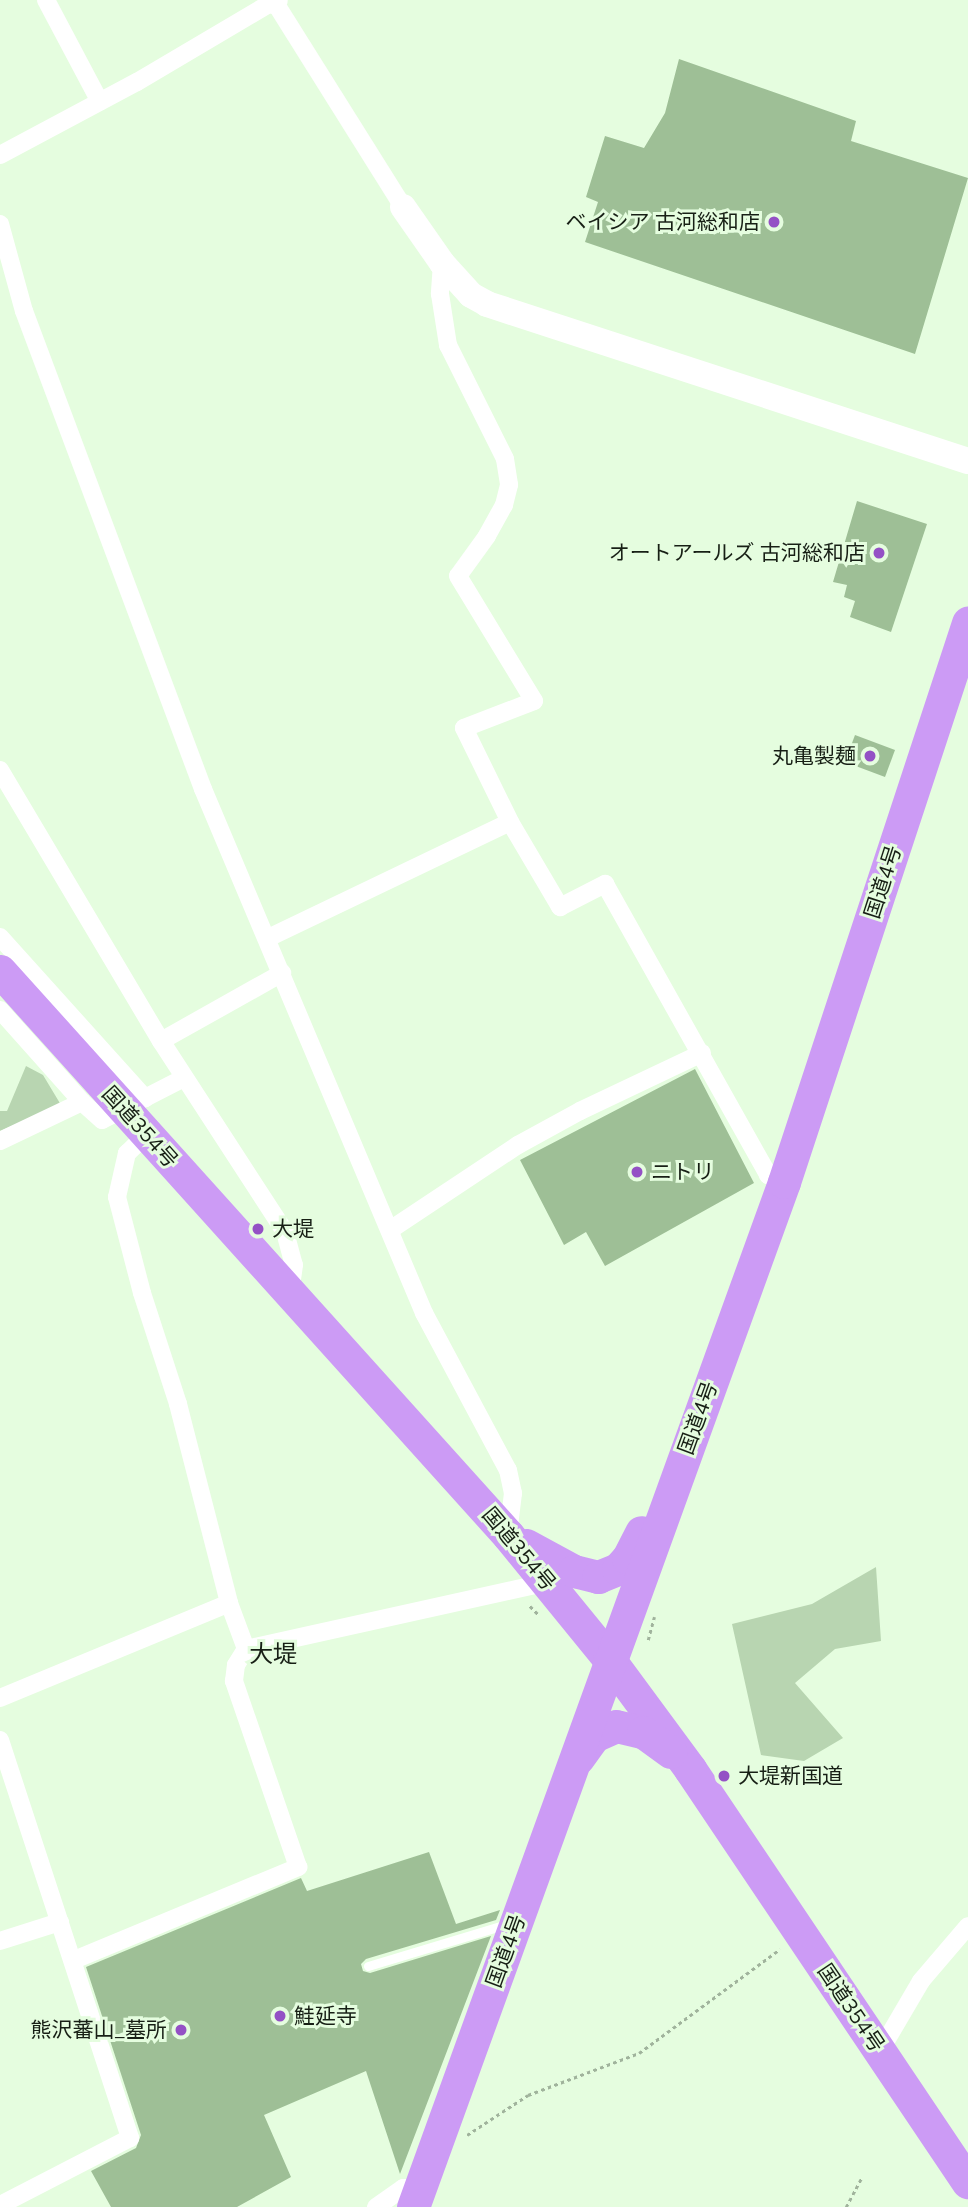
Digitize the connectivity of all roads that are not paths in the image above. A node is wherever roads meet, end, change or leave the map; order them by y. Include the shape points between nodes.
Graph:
1 (46, 0) edge
2 (274, 1) edge
3 (100, 102) junction
4 (0, 155) edge
5 (403, 207) joint
6 (0, 224) edge
7 (442, 264) junction
8 (968, 461) edge
9 (968, 624) edge
10 (0, 770) edge
11 (510, 822) junction
12 (0, 937) edge
13 (268, 938) junction
14 (0, 971) edge
15 (282, 973) junction
16 (0, 1010) edge
17 (161, 1041) junction
18 (702, 1053) junction
19 (184, 1078) junction
20 (82, 1102) junction
21 (134, 1103) junction
22 (147, 1135) junction
23 (0, 1141) edge
24 (784, 1182) junction
25 (390, 1230) junction
26 (290, 1292) junction
27 (681, 1466) junction
28 (508, 1535) junction
29 (548, 1582) junction
30 (229, 1603) junction
31 (246, 1649) junction
32 (609, 1659) junction
33 (0, 1699) edge
34 (0, 1740) edge
35 (690, 1769) junction
36 (568, 1775) junction
37 (60, 1922) junction
38 (516, 1922) junction
39 (968, 1926) edge
40 (0, 1941) edge
41 (74, 1960) junction
42 (368, 1966) dead end
43 (880, 2051) junction
44 (968, 2182) edge
45 (416, 2197) edge
46 (0, 2204) edge
47 (376, 2207) edge

1 - 3 street
2 - 3 street
2 - 5 street
3 - 4 street
5 - 7 street
6 - 13 street via 24,311 121,576 203,789
7 - 8 street via 471,295 499,309
7 - 11 street via 440,294 448,345 505,459 509,485 487,536 458,576 534,701 464,729
9 - 24 highway, 国道4号
10 - 17 street
11 - 13 street
11 - 18 street via 560,907 605,884
12 - 21 street
13 - 15 street
14 - 21 highway, 国道354号
15 - 17 street
15 - 25 street
16 - 20 street
17 - 19 street
18 - 24 street via 768,1175
18 - 25 street via 518,1145
19 - 21 street
19 - 26 street via 285,1232 294,1265
20 - 21 street via 102,1120
20 - 23 street
21 - 22 highway, 国道354号
22 - 26 highway, 国道354号
22 - 30 street via 127,1153 117,1197 178,1404
24 - 27 highway, 国道4号
25 - 28 street via 424,1313 508,1470 513,1493
26 - 28 highway, 国道354号
27 - 28 highway via 656,1493 628,1558 608,1574 597,1577 574,1571
27 - 32 highway, 国道4号
28 - 29 highway, 国道354号
29 - 31 street
29 - 32 highway, 国道354号
30 - 31 street
30 - 33 street
31 - 41 street via 236,1665 234,1681 298,1867
32 - 35 highway, 国道354号
32 - 36 highway, 国道4号
34 - 37 street
35 - 36 highway via 643,1732 616,1726 594,1736
35 - 43 highway, 国道354号
36 - 38 highway, 国道4号
37 - 40 street
37 - 41 street
38 - 42 lane
38 - 45 highway, 国道4号
39 - 43 street via 921,1980
41 - 46 street via 130,2138
43 - 44 highway, 国道354号
45 - 47 street via 403,2188

